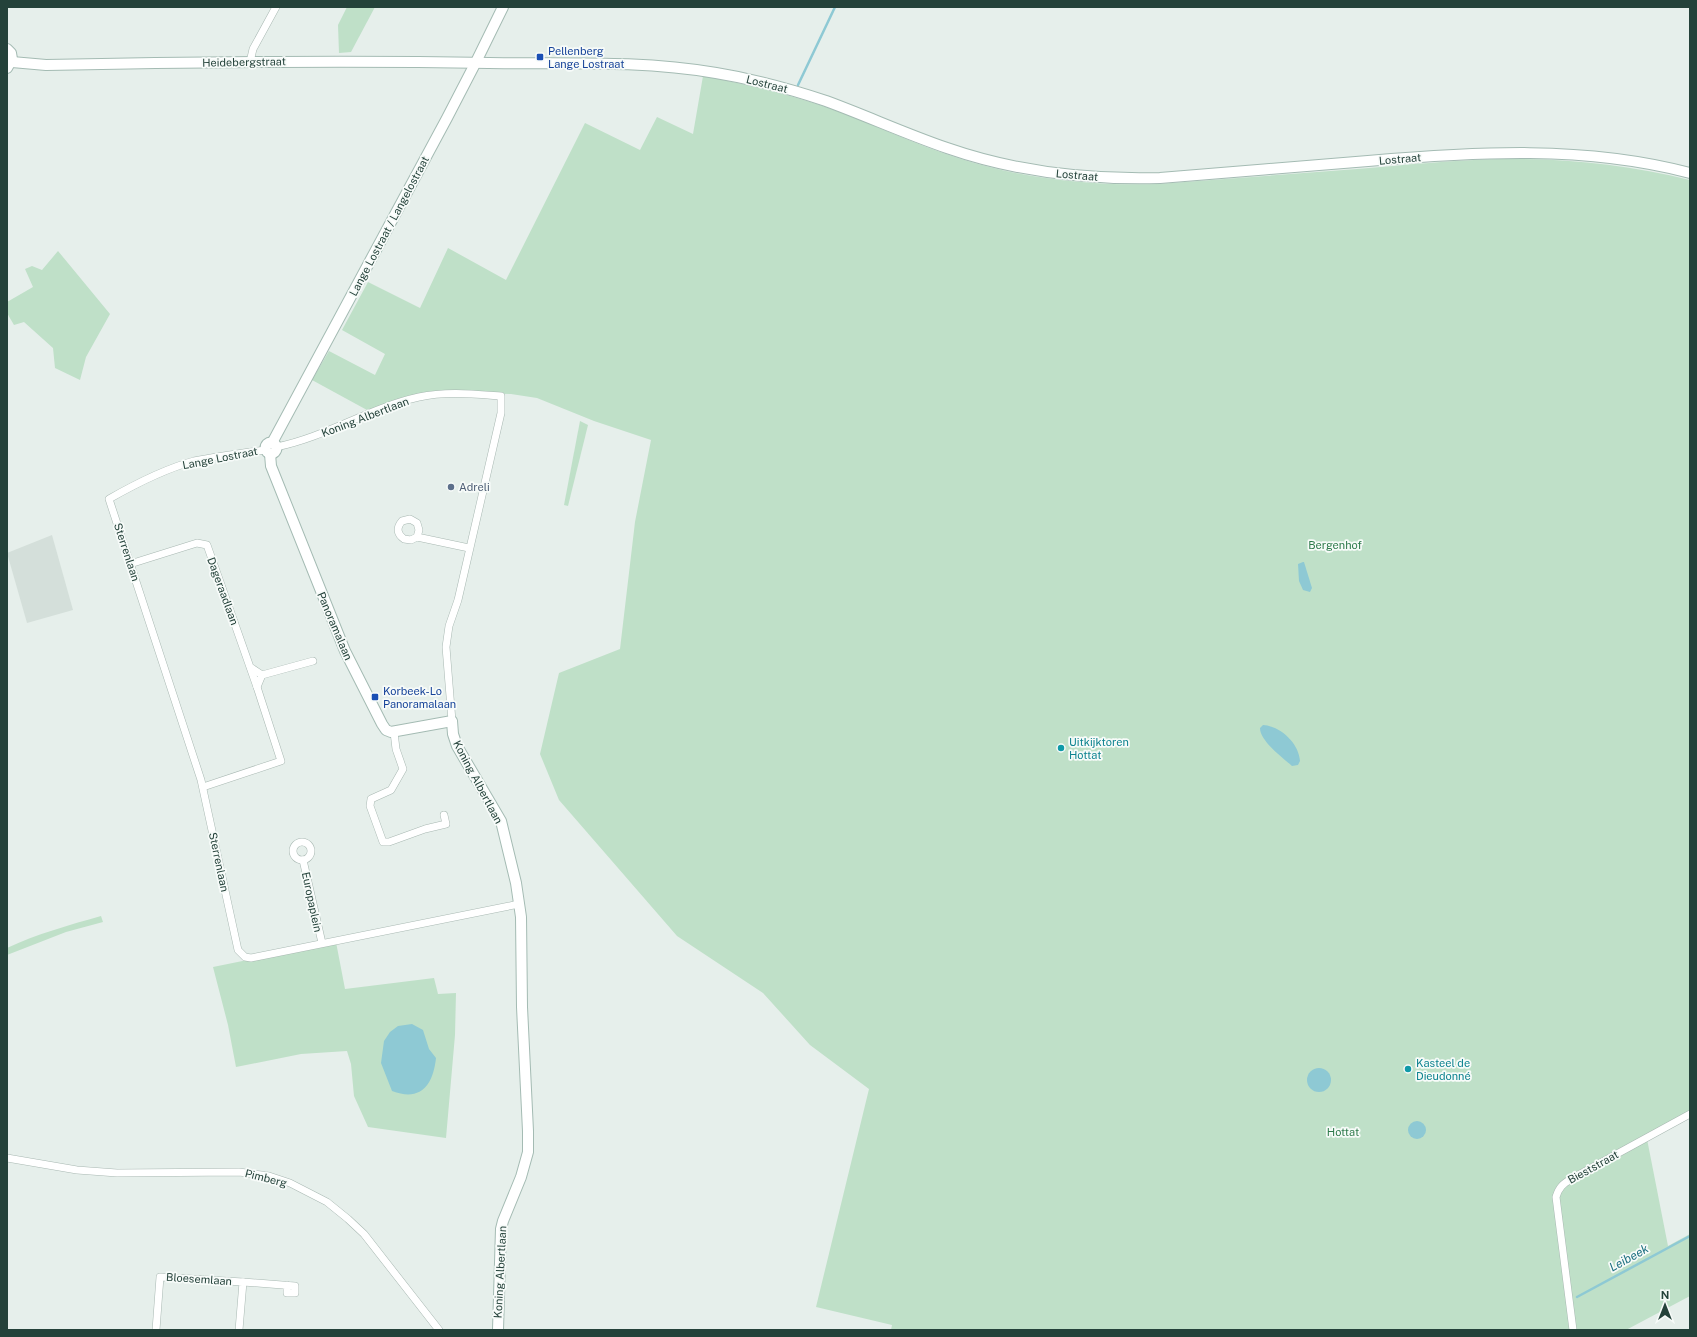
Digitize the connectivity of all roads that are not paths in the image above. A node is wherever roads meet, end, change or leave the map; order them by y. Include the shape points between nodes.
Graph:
1 (276, 7) edge
2 (503, 7) edge
3 (7, 49) edge
4 (250, 62) junction
5 (476, 62) junction
6 (9, 65) edge
7 (1690, 173) edge
8 (271, 448) junction
9 (109, 499) joint
10 (417, 537) dead end
11 (469, 548) junction
12 (130, 564) junction
13 (313, 661) dead end
14 (250, 667) junction
15 (262, 675) junction
16 (257, 687) junction
17 (452, 721) junction
18 (394, 732) junction
19 (203, 788) junction
20 (444, 815) dead end
21 (303, 860) dead end
22 (519, 904) junction
23 (322, 943) junction
24 (1690, 1114) edge
25 (7, 1158) edge
26 (243, 1282) junction
27 (287, 1285) dead end
28 (156, 1330) edge
29 (239, 1330) edge
30 (439, 1330) edge
31 (498, 1330) edge
32 (1573, 1330) edge

1 - 4 street via 253,49
2 - 5 street, Lange Lostraat / Langelostraat
3 - 6 street, Heidebergstraat via 12,56
4 - 5 street, Heidebergstraat
4 - 6 street, Heidebergstraat
5 - 7 street, Lostraat via 624,64 715,72 764,82 826,101 949,149 980,158 1019,168 1084,177 1160,178 1497,152 1593,156
5 - 8 street, Lange Lostraat / Langelostraat
8 - 9 street, Lange Lostraat via 194,461 164,471
8 - 11 street, Koning Albertlaan via 311,438 377,410 418,397 438,394 501,396 501,413
8 - 18 street, Panoramalaan via 271,466 345,651 382,724 387,731
9 - 12 street, Sterrenlaan
10 - 11 street
11 - 17 street, Koning Albertlaan via 447,636
12 - 14 street, Dageraadlaan via 197,544 207,545
12 - 19 street, Sterrenlaan
13 - 15 street
14 - 15 street
14 - 16 street, Dageraadlaan
15 - 16 street
16 - 19 street, Dageraadlaan via 281,761
17 - 18 street
17 - 22 street, Koning Albertlaan via 457,746 501,821
18 - 20 street via 396,749 403,768 391,790 372,799 370,806 383,842 446,824
19 - 23 street, Sterrenlaan via 238,950 241,954 251,958
21 - 23 street, Europaplein
22 - 23 street, Sterrenlaan
22 - 31 street, Koning Albertlaan via 528,1152 501,1229
24 - 32 street, Bieststraat via 1571,1179 1558,1190 1556,1197
25 - 30 street, Pimberg via 77,1170 117,1173 239,1172 268,1176 290,1183 327,1202 364,1234
26 - 27 street, Bloesemlaan via 295,1286 295,1293 287,1293
26 - 28 street, Bloesemlaan via 160,1277
26 - 29 street, Bloesemlaan

